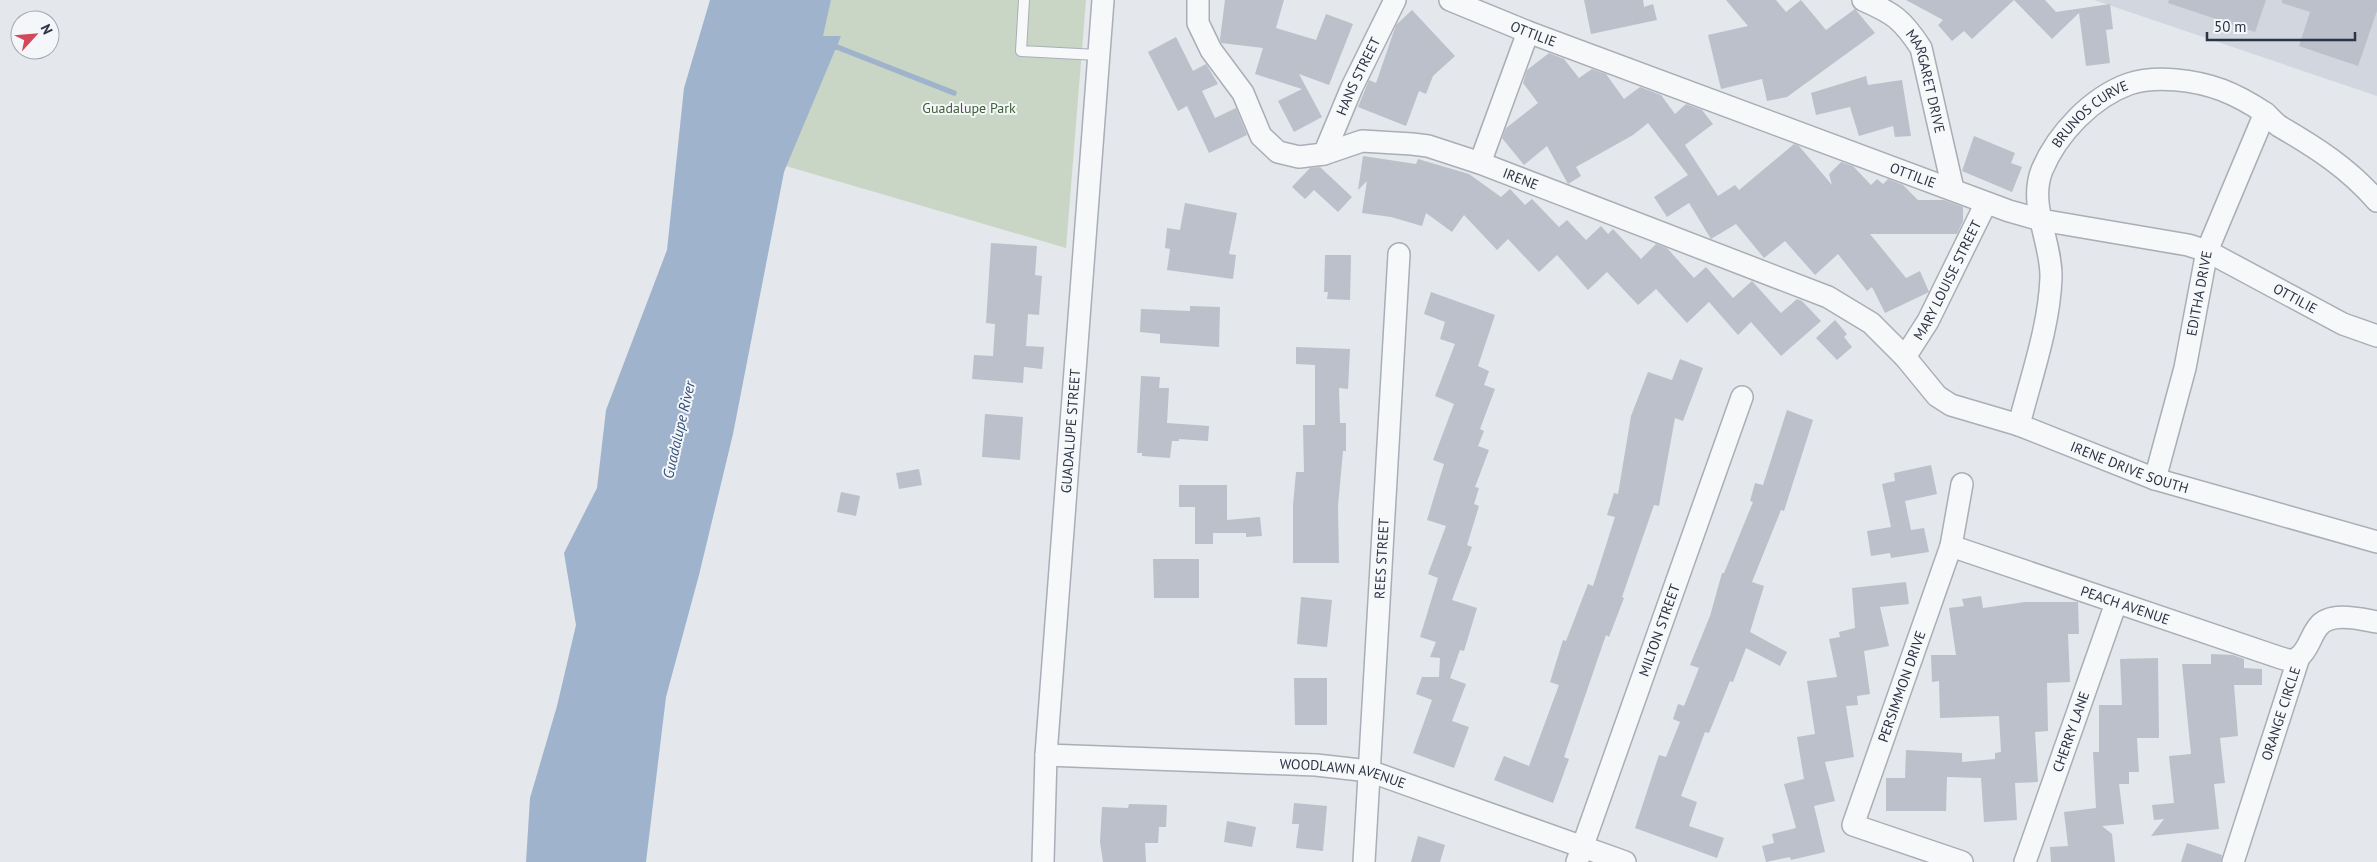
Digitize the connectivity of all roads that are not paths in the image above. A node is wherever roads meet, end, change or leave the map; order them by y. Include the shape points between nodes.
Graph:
1 (1024, 0) edge
2 (1103, 0) edge
3 (1198, 0) edge
4 (1395, 0) edge
5 (1450, 0) edge
6 (1862, 0) edge
7 (1528, 32) junction
8 (1098, 55) junction
9 (2265, 113) junction
10 (1324, 154) junction
11 (1480, 163) junction
12 (1953, 189) junction
13 (2377, 202) edge
14 (1986, 203) junction
15 (2041, 220) junction
16 (2208, 251) junction
17 (1399, 254) dead end
18 (2377, 336) edge
19 (1905, 357) junction
20 (1742, 397) dead end
21 (2019, 425) junction
22 (2155, 479) junction
23 (1962, 484) dead end
24 (2377, 542) edge
25 (1951, 546) junction
26 (2116, 603) junction
27 (2377, 622) edge
28 (2299, 657) junction
29 (1046, 754) junction
30 (1368, 771) junction
31 (1580, 855) edge
32 (1042, 862) edge
33 (1364, 862) edge
34 (1625, 862) edge
35 (1962, 862) edge
36 (2025, 862) edge
37 (2233, 862) edge

1 - 8 lane via 1021,50
2 - 8 street, GUADALUPE STREET
3 - 10 street, IRENE via 1198,23 1211,50 1243,93 1261,136 1278,152 1299,157
4 - 10 street, HANS STREET via 1352,87
5 - 7 street, OTTILIE
6 - 12 street, MARGARET DRIVE via 1891,12 1908,28 1921,48
7 - 11 street
7 - 12 street, OTTILIE
8 - 29 street, GUADALUPE STREET
9 - 13 street, BRUNOS CURVE via 2275,123 2328,155 2362,184
9 - 15 street, BRUNOS CURVE via 2222,90 2197,84 2162,79 2129,84 2096,102 2079,117 2052,152 2041,172 2037,202
9 - 16 street, EDITHA DRIVE
10 - 11 street, IRENE via 1362,142 1412,144
11 - 19 street, IRENE via 1828,297 1871,323
12 - 14 street, OTTILIE
14 - 15 street, OTTILIE
14 - 19 street, MARY LOUISE STREET via 1928,321
15 - 16 street, OTTILIE
15 - 21 street, BRUNOS CURVE via 2051,276 2048,310
16 - 18 street, OTTILIE via 2343,324
16 - 22 street, EDITHA DRIVE via 2185,368
17 - 30 street, REES STREET
19 - 21 street, IRENE DRIVE SOUTH via 1937,396 1951,405
20 - 31 street, MILTON STREET
21 - 22 street, IRENE DRIVE SOUTH
22 - 24 street, IRENE DRIVE SOUTH
23 - 25 street, PERSIMMON DRIVE
25 - 26 street, PEACH AVENUE
25 - 35 street, PERSIMMON DRIVE via 1853,825
26 - 28 street, PEACH AVENUE via 2281,658 2292,661
26 - 36 street, CHERRY LANE
27 - 28 street, ORANGE CIRCLE via 2335,618 2325,621
28 - 37 street, ORANGE CIRCLE
29 - 30 street, WOODLAWN AVENUE via 1316,765
29 - 32 street, GUADALUPE STREET
30 - 31 street, WOODLAWN AVENUE
30 - 33 street, REES STREET
31 - 34 street, WOODLAWN AVENUE

